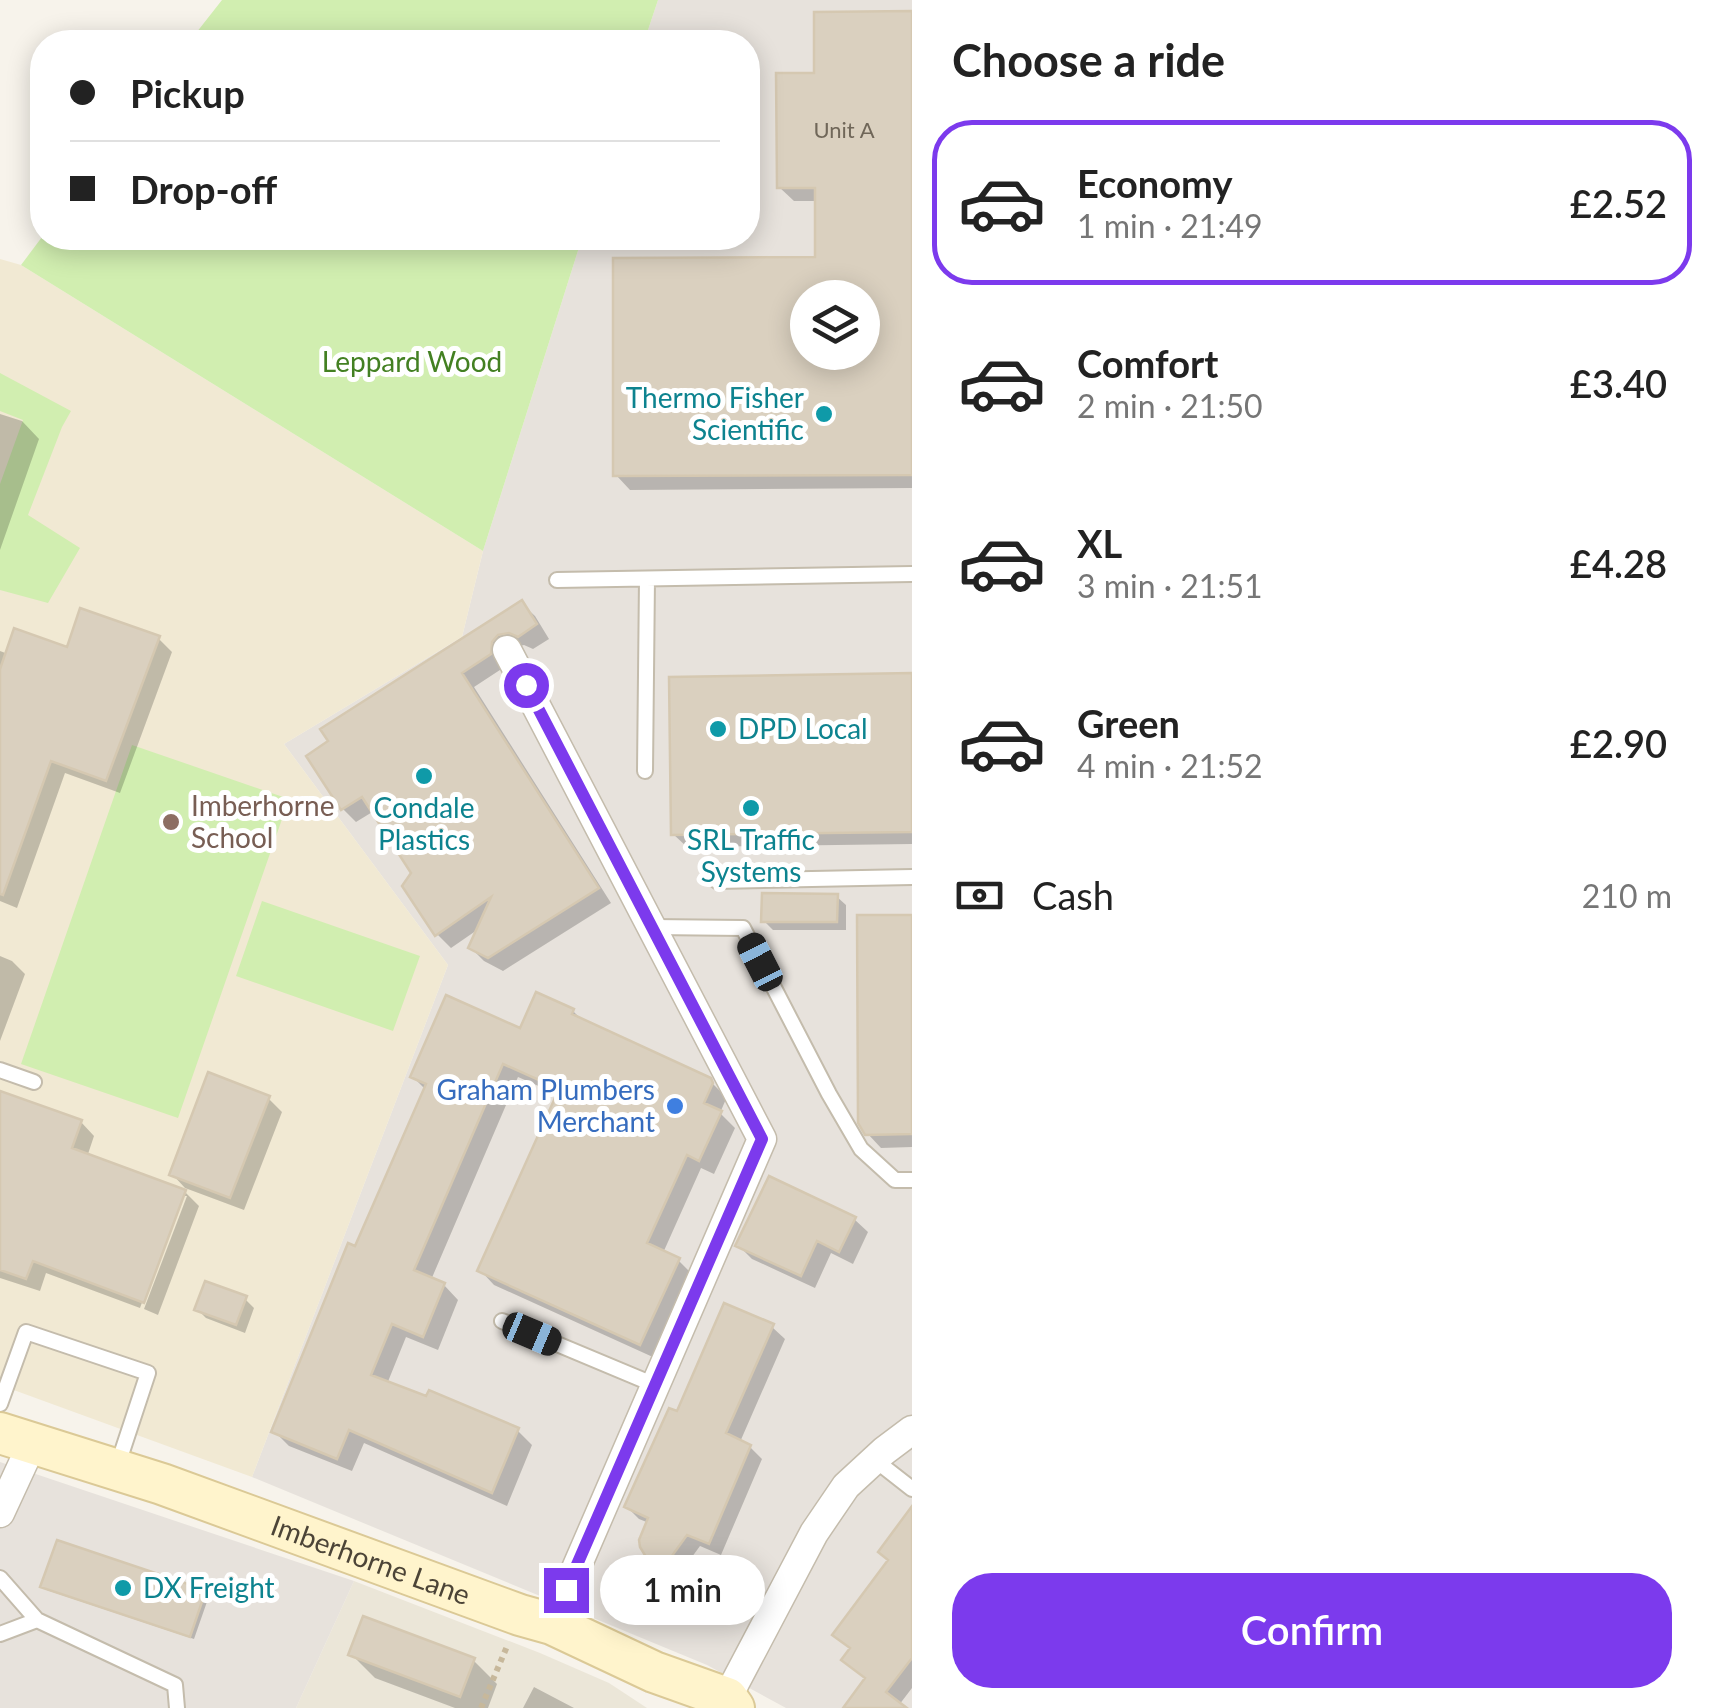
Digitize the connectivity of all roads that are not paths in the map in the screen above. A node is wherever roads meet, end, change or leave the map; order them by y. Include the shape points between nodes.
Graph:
1 (912, 574) edge
2 (646, 578) junction
3 (557, 580) dead end
4 (507, 650) dead end
5 (645, 771) dead end
6 (912, 877) edge
7 (717, 881) dead end
8 (652, 928) junction
9 (0, 1070) edge
10 (34, 1082) dead end
11 (912, 1180) edge
12 (502, 1321) dead end
13 (655, 1386) junction
14 (0, 1404) edge
15 (912, 1430) edge
16 (16, 1438) edge
17 (875, 1460) junction
18 (116, 1470) junction
19 (912, 1489) edge
20 (0, 1513) edge
21 (0, 1578) edge
22 (536, 1619) junction
23 (37, 1620) junction
24 (0, 1634) edge
25 (731, 1703) edge
26 (177, 1708) edge

1 - 2 lane
2 - 3 lane
2 - 5 lane
4 - 8 street
6 - 7 lane
8 - 11 lane via 743,928 861,1149 895,1180
8 - 13 street via 762,1139
9 - 10 lane
12 - 13 lane
13 - 22 street
14 - 18 lane via 26,1332 148,1373
15 - 17 street
16 - 18 street, Imberhorne Lane
16 - 20 street
17 - 19 lane
17 - 25 street via 846,1486 814,1533
18 - 22 street, Imberhorne Lane
21 - 23 lane
22 - 25 street, Imberhorne Lane
23 - 24 lane
23 - 26 lane via 175,1685

